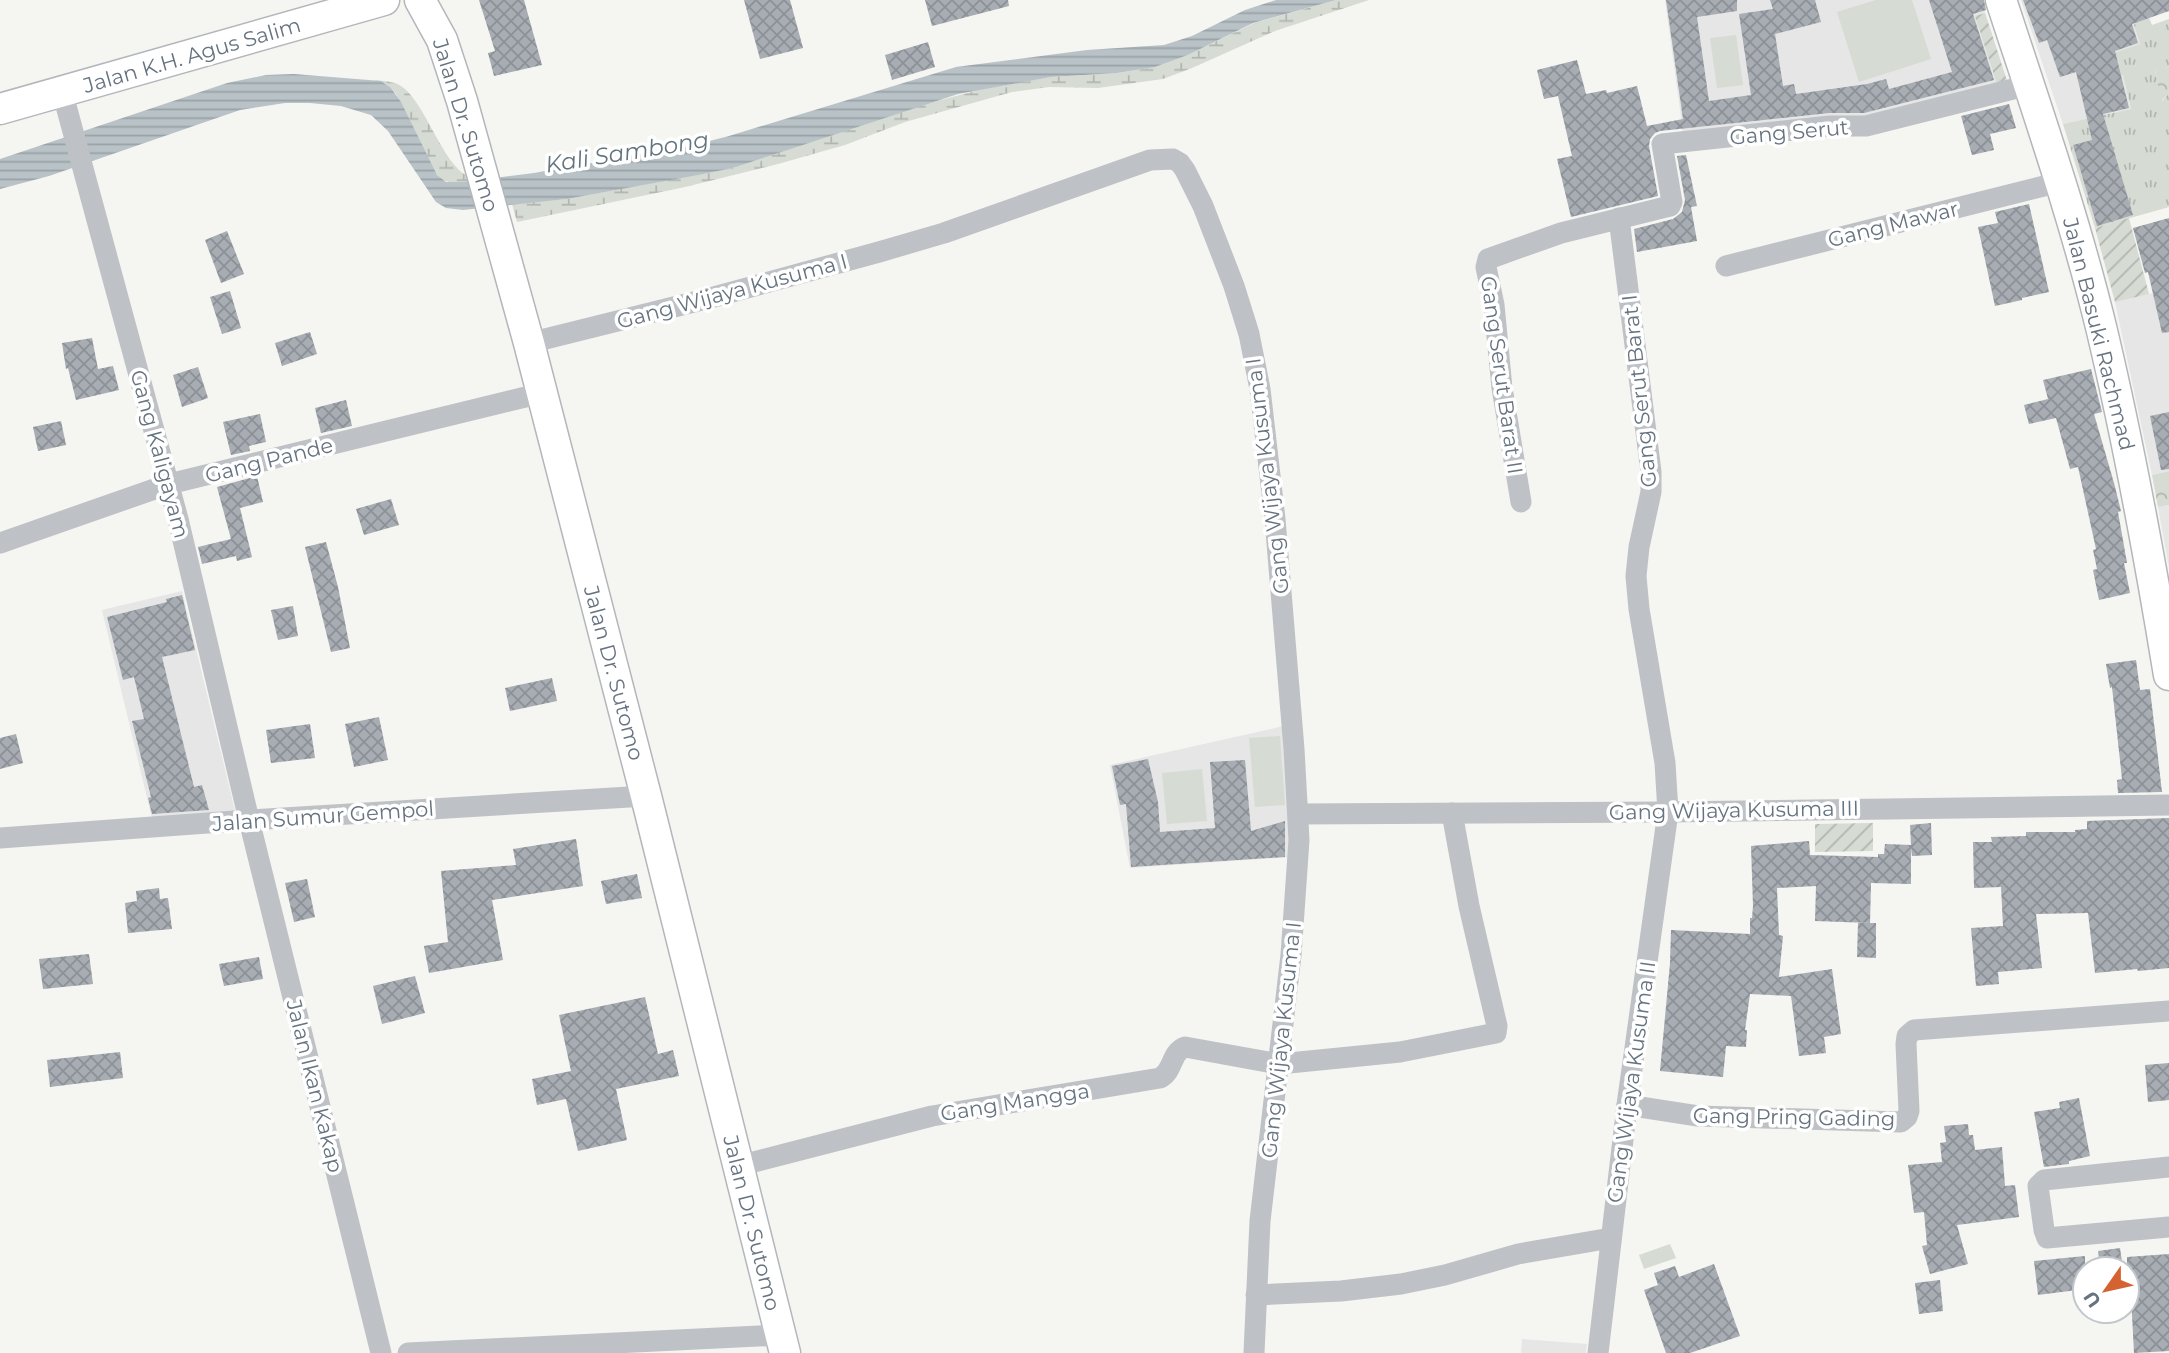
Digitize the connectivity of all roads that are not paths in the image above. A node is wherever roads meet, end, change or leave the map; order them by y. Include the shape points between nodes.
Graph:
1 (384, 0) edge
2 (420, 0) edge
3 (2001, 0) edge
4 (2029, 85) junction
5 (62, 91) junction
6 (0, 109) edge
7 (2060, 183) junction
8 (1619, 218) junction
9 (1726, 266) dead end
10 (529, 343) junction
11 (542, 393) junction
12 (169, 484) junction
13 (1521, 502) dead end
14 (0, 542) edge
15 (2165, 625) edge
16 (2169, 675) edge
17 (646, 796) junction
18 (2169, 805) edge
19 (1668, 812) junction
20 (1452, 813) junction
21 (1299, 814) junction
22 (249, 820) junction
23 (0, 838) edge
24 (2169, 1011) edge
25 (1279, 1064) junction
26 (1627, 1105) junction
27 (738, 1166) junction
28 (2169, 1167) edge
29 (2169, 1227) edge
30 (1611, 1238) junction
31 (1256, 1295) junction
32 (782, 1344) edge
33 (381, 1353) edge
34 (408, 1353) edge
35 (1254, 1353) edge
36 (1598, 1353) edge

1 - 5 main road, Jalan K.H. Agus Salim
2 - 10 main road, Jalan Dr. Sutomo via 442,40 463,101
3 - 4 main road, Jalan Basuki Rachmad
4 - 7 main road, Jalan Basuki Rachmad
4 - 8 street, Gang Serut via 1866,125 1662,144 1671,205
5 - 6 main road, Jalan K.H. Agus Salim
5 - 12 street, Gang Kaligayam
7 - 9 street, Gang Mawar
7 - 15 main road, Jalan Basuki Rachmad via 2116,392
8 - 13 street, Gang Serut Barat II via 1531,243 1486,262
8 - 19 street, Gang Serut Barat I via 1652,483 1637,559 1637,589 1665,763
10 - 11 main road, Jalan Dr. Sutomo
10 - 21 street, Gang Wijaya Kusuma I via 944,233 1150,160 1178,161 1194,186 1234,286 1260,389
11 - 12 street, Gang Pande
11 - 17 main road, Jalan Dr. Sutomo
12 - 14 street, Gang Pande
12 - 22 street, Gang Kaligayam
15 - 16 main road, Jalan Basuki Rachmad
17 - 22 street, Jalan Sumur Gempol
17 - 27 main road, Jalan Dr. Sutomo
18 - 19 street, Gang Wijaya Kusuma III
19 - 20 street, Gang Wijaya Kusuma III
19 - 26 street, Gang Wijaya Kusuma II
20 - 21 street, Gang Wijaya Kusuma III
20 - 25 street via 1497,1031 1400,1052
21 - 25 street, Gang Wijaya Kusuma I via 1297,893
22 - 23 street, Jalan Sumur Gempol
22 - 33 street, Jalan Ikan Kakap
24 - 26 street, Gang Pring Gading via 1913,1030 1906,1044 1909,1111 1901,1122 1698,1116
25 - 27 street, Gang Mangga via 1185,1047 1160,1078 932,1116
25 - 31 street, Gang Wijaya Kusuma I
26 - 30 street, Gang Wijaya Kusuma II
27 - 32 main road, Jalan Dr. Sutomo
28 - 29 street via 2044,1180 2038,1186 2048,1238
30 - 31 street via 1518,1254 1401,1284
30 - 36 street, Gang Wijaya Kusuma II
31 - 35 street, Gang Wijaya Kusuma I
32 - 34 street

